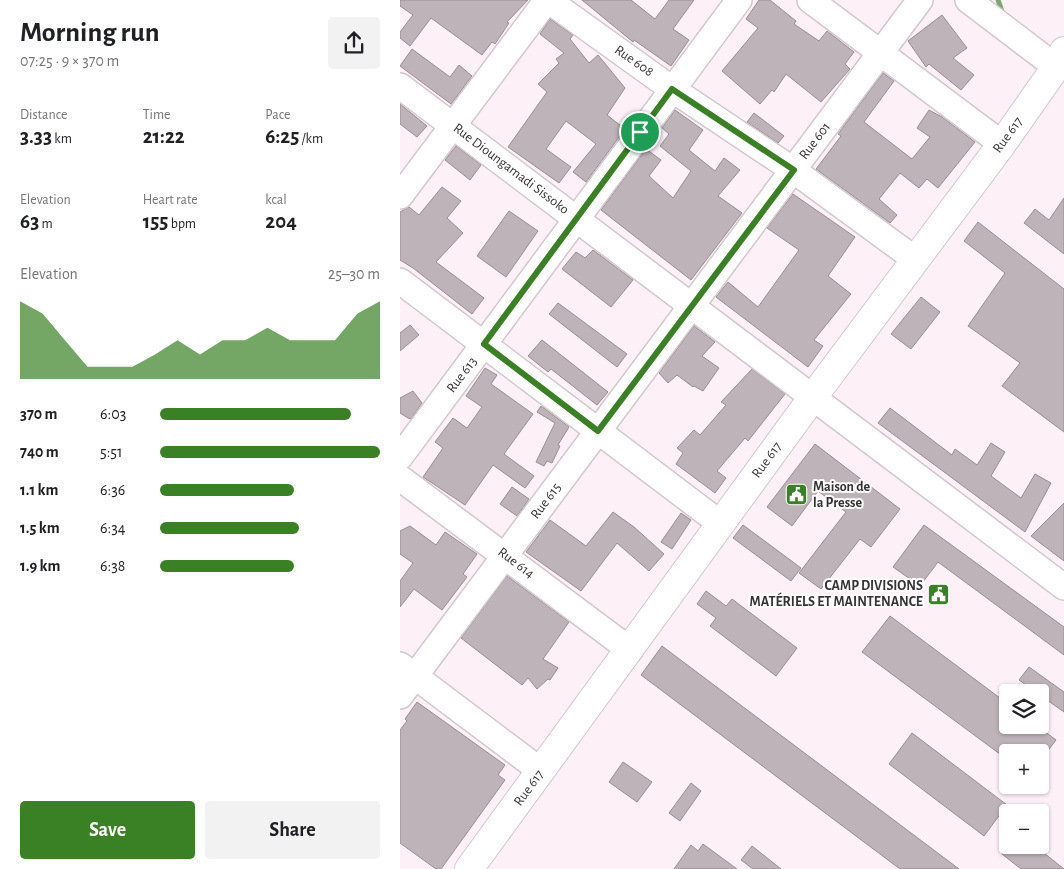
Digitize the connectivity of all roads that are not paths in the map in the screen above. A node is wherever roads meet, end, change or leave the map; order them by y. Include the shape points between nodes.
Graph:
1 (547, 0) edge
2 (739, 0) edge
3 (810, 0) edge
4 (920, 0) edge
5 (968, 0) edge
6 (881, 53) junction
7 (1060, 59) edge
8 (400, 86) edge
9 (672, 89) junction
10 (452, 125) junction
11 (1002, 144) junction
12 (794, 170) junction
13 (400, 196) edge
14 (576, 219) junction
15 (916, 260) junction
16 (400, 281) edge
17 (692, 306) junction
18 (484, 344) junction
19 (813, 397) junction
20 (598, 431) junction
21 (400, 457) edge
22 (400, 478) edge
23 (722, 524) junction
24 (505, 555) junction
25 (1064, 586) edge
26 (630, 650) junction
27 (407, 671) edge
28 (400, 696) edge
29 (541, 771) junction
30 (469, 869) edge

1 - 9 street, Rue 608
1 - 10 street
2 - 9 street, Rue 613
3 - 6 street
4 - 6 street, Rue 601
5 - 7 street
6 - 11 street
6 - 12 street, Rue 601
7 - 11 highway, Rue 617
8 - 10 street, Rue Dioungamadi Sissoko
9 - 12 street, Rue 608
9 - 14 street, Rue 613
10 - 13 street
10 - 14 street, Rue Dioungamadi Sissoko
11 - 15 highway, Rue 617
12 - 15 street, Rue 608
12 - 17 street, Rue 601
14 - 17 street, Rue Dioungamadi Sissoko
14 - 18 street, Rue 613
15 - 19 highway, Rue 617
16 - 18 street
17 - 19 street, Rue Dioungamadi Sissoko
17 - 20 street, Rue 615
18 - 20 street
18 - 21 street, Rue 613
19 - 23 highway, Rue 617
19 - 25 street, Rue Dioungamadi Sissoko
20 - 23 street
20 - 24 street, Rue 615
22 - 24 street, Rue 614
23 - 26 highway, Rue 617
24 - 26 street, Rue 614
24 - 27 street, Rue 615
26 - 29 highway, Rue 617
27 - 28 street, Rue 615
27 - 29 street
29 - 30 highway, Rue 617

